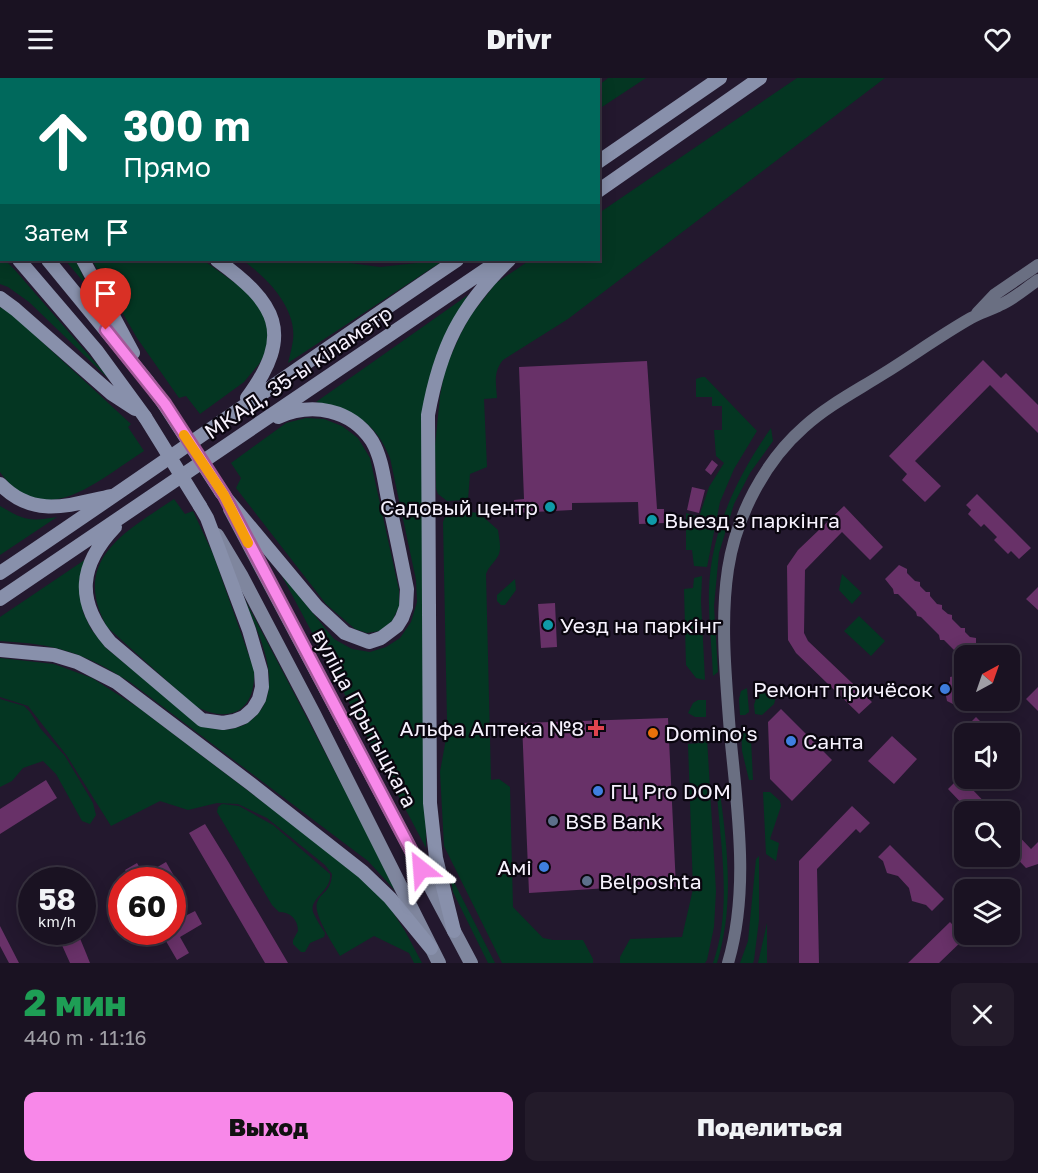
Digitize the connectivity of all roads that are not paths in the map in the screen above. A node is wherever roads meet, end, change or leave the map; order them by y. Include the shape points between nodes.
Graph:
1 (720, 78) edge
2 (758, 80) edge
3 (600, 161) edge
4 (600, 190) edge
5 (19, 261) edge
6 (49, 261) edge
7 (84, 261) edge
8 (218, 261) edge
9 (456, 261) edge
10 (499, 261) edge
11 (508, 261) edge
12 (1038, 265) edge
13 (1038, 280) edge
14 (0, 298) edge
15 (972, 318) junction
16 (148, 382) junction
17 (241, 407) junction
18 (145, 417) junction
19 (257, 426) junction
20 (0, 484) edge
21 (118, 494) junction
22 (222, 494) junction
23 (129, 512) junction
24 (203, 512) junction
25 (0, 573) edge
26 (0, 599) edge
27 (0, 650) edge
28 (454, 932) junction
29 (431, 948) junction
30 (439, 963) edge
31 (471, 963) edge
32 (729, 963) edge

1 - 3 highway
2 - 4 highway
5 - 18 highway via 96,350
6 - 16 highway
7 - 16 highway
8 - 17 highway via 246,281 263,300 275,330 272,355
9 - 17 highway, МКАД, 35-ы кіламетр
10 - 19 highway, МКАД, 35-ы кіламетр
11 - 28 highway via 459,319 441,360 428,415 430,803 436,858
12 - 15 main road via 994,295
13 - 15 main road via 1001,305
14 - 18 highway via 112,394
15 - 32 main road via 804,427 771,464 740,525 728,567 725,608 739,889
16 - 22 highway, bridge
17 - 21 highway, МКАД, 35-ы кіламетр
18 - 24 highway, bridge
19 - 22 highway via 285,414 325,410 350,419 373,443 381,464 407,589 406,607 397,626 369,642 345,633 317,607
19 - 23 highway, МКАД, 35-ы кіламетр
20 - 21 highway via 10,494 41,507 62,507
21 - 25 highway, МКАД, 35-ы кіламетр
22 - 28 main road, вуліца Прытыцкага
23 - 24 highway via 109,533 87,570 85,586 90,614 110,642 202,720 223,723 244,717 253,709 262,687 261,670
23 - 26 highway, МКАД, 35-ы кіламетр
24 - 29 main road, вуліца Прытыцкага via 304,694
27 - 29 highway via 54,655 116,682 363,872
28 - 31 main road, вуліца Прытыцкага
29 - 30 main road, вуліца Прытыцкага

